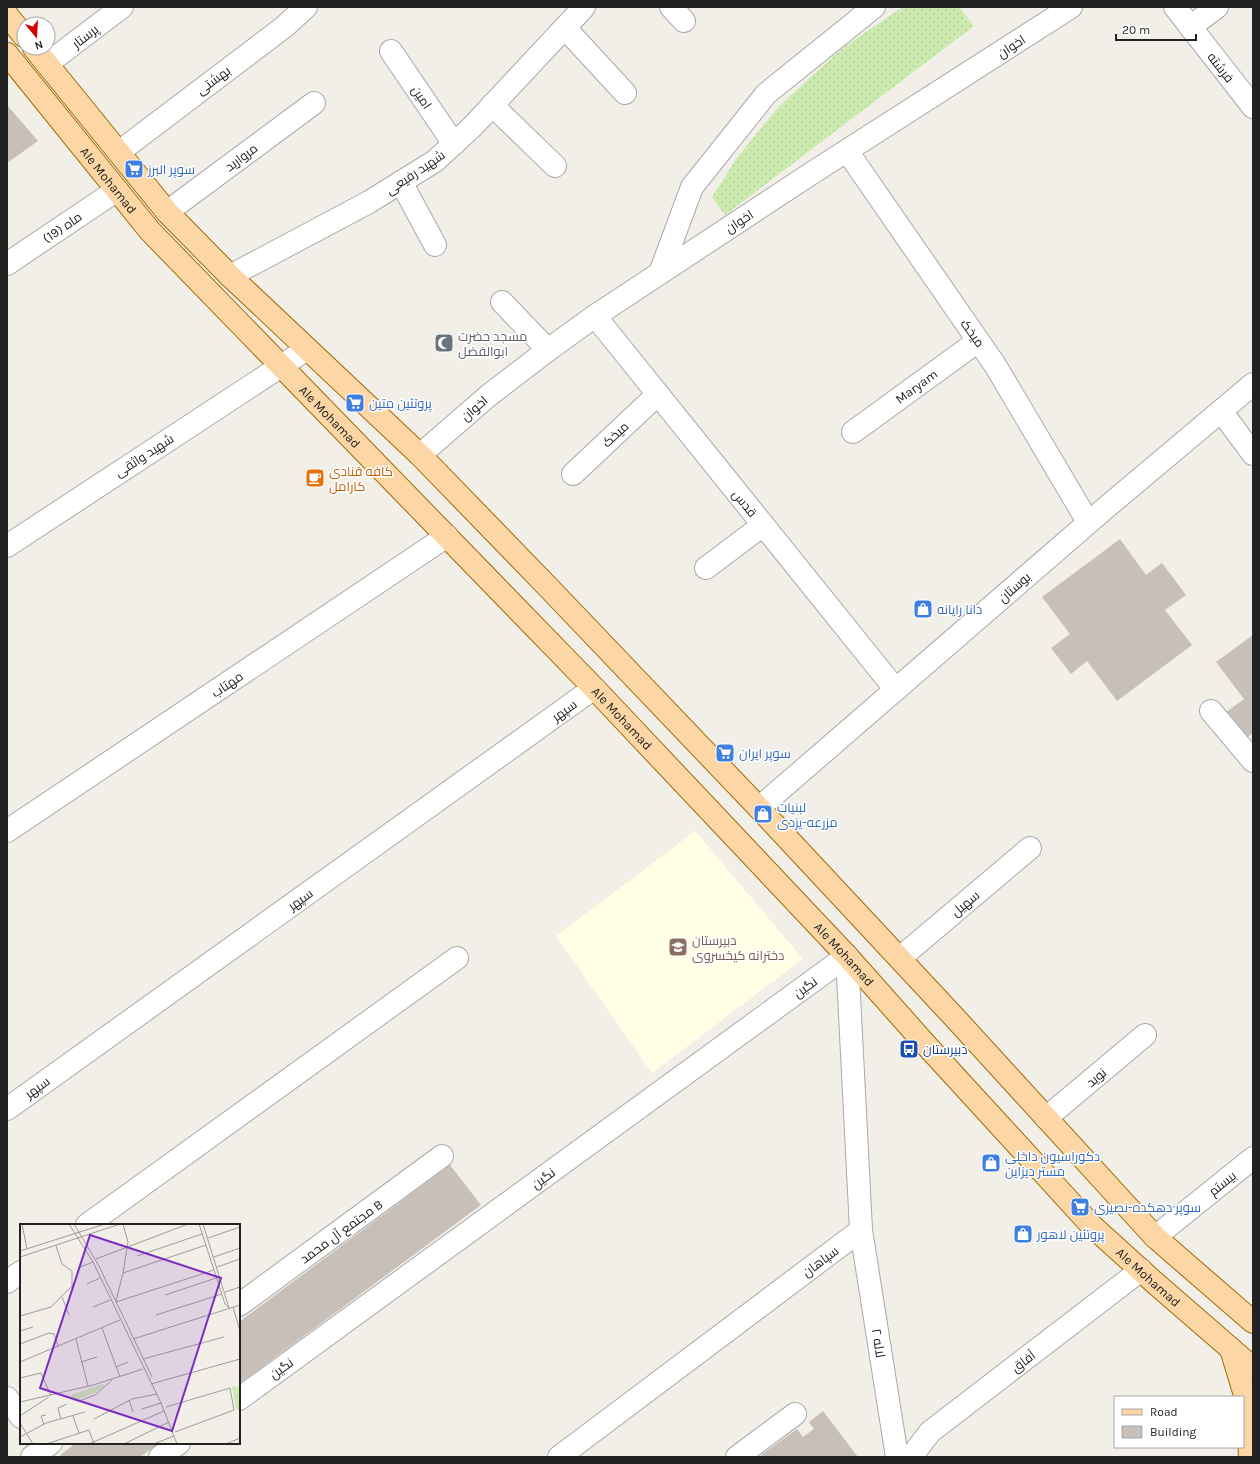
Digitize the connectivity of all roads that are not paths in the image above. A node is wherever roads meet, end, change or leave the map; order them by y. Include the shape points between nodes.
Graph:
1 (122, 7) edge
2 (306, 7) edge
3 (584, 7) edge
4 (874, 7) edge
5 (1071, 7) edge
6 (1175, 7) edge
7 (1217, 7) edge
8 (7, 15) edge
9 (16, 26) edge
10 (1190, 27) junction
11 (565, 28) junction
12 (56, 47) edge
13 (391, 50) dead end
14 (7, 54) edge
15 (41, 56) edge
16 (625, 93) dead end
17 (314, 103) dead end
18 (492, 105) junction
19 (1253, 107) edge
20 (454, 144) junction
21 (847, 151) junction
22 (119, 152) junction
23 (555, 166) dead end
24 (401, 182) junction
25 (117, 190) junction
26 (167, 212) junction
27 (435, 245) dead end
28 (7, 264) edge
29 (660, 273) junction
30 (230, 276) junction
31 (502, 302) dead end
32 (594, 316) junction
33 (978, 341) junction
34 (307, 348) junction
35 (548, 350) junction
36 (281, 365) junction
37 (1253, 384) edge
38 (658, 394) junction
39 (1221, 411) junction
40 (853, 432) dead end
41 (1253, 454) edge
42 (420, 455) junction
43 (573, 474) dead end
44 (1088, 522) junction
45 (763, 525) junction
46 (447, 536) junction
47 (7, 546) edge
48 (706, 568) dead end
49 (594, 688) junction
50 (896, 690) junction
51 (1211, 711) dead end
52 (1253, 761) edge
53 (759, 808) junction
54 (7, 831) edge
55 (1030, 848) dead end
56 (847, 956) junction
57 (457, 958) dead end
58 (900, 958) junction
59 (1145, 1036) dead end
60 (7, 1109) edge
61 (1046, 1118) junction
62 (442, 1156) dead end
63 (1253, 1158) edge
64 (88, 1224) edge
65 (861, 1230) junction
66 (1155, 1237) junction
67 (1141, 1270) junction
68 (20, 1273) edge
69 (7, 1282) edge
70 (240, 1304) edge
71 (1253, 1322) edge
72 (1231, 1349) junction
73 (1253, 1368) edge
74 (7, 1398) edge
75 (240, 1398) edge
76 (795, 1414) dead end
77 (20, 1416) edge
78 (178, 1444) edge
79 (160, 1457) edge
80 (559, 1457) edge
81 (737, 1457) edge
82 (897, 1457) edge
83 (911, 1457) edge
84 (1250, 1457) edge

1 - 12 street, پرستار
2 - 22 street, بهشتی via 278,32
3 - 11 street, شهید رفیعی
4 - 29 street via 761,100 692,187
5 - 21 street, اخوان
6 - 10 street, فرشته
7 - 10 street
8 - 9 main road
10 - 19 street, فرشته
11 - 16 street
11 - 18 street, شهید رفیعی
13 - 20 street, امین
14 - 25 main road, Ale Mohamad
15 - 22 main road, Ale Mohamad
17 - 26 street, مروارید
18 - 20 street, شهید رفیعی
18 - 23 street
20 - 24 street, شهید رفیعی via 435,161
21 - 29 street, اخوان
21 - 33 street, میخک
22 - 26 main road, Ale Mohamad
24 - 27 street
24 - 30 street, شهید رفیعی via 369,202
25 - 28 street, ماه (19)
25 - 36 main road, Ale Mohamad via 150,231
26 - 30 main road, Ale Mohamad
29 - 32 street, اخوان
30 - 34 main road, Ale Mohamad
31 - 35 street
32 - 35 street, اخوان
32 - 38 street, قدس
33 - 40 street, Maryam
33 - 44 street, میخک via 995,365
34 - 36 street, شهید واثقی
34 - 42 main road, Ale Mohamad
35 - 42 street, اخوان via 488,396
36 - 46 main road, Ale Mohamad
36 - 47 street, شهید واثقی
37 - 39 street, بوستان
38 - 43 street, میخک
38 - 45 street, قدس
39 - 41 street
39 - 44 street, بوستان
42 - 53 main road, Ale Mohamad
44 - 50 street, بوستان
45 - 48 street
45 - 50 street, قدس
46 - 49 main road, Ale Mohamad
46 - 54 street, مهتاب
49 - 56 main road, Ale Mohamad
49 - 60 street, سپهر
50 - 53 street, بوستان
51 - 52 street
53 - 58 main road, Ale Mohamad
55 - 58 street, سهیل
56 - 65 street
56 - 67 main road, Ale Mohamad via 1092,1226
56 - 75 street, نگین
57 - 64 street
58 - 61 main road, Ale Mohamad
59 - 61 street, نوید
61 - 66 main road, Ale Mohamad
62 - 70 street, مجتمع آل محمد B
63 - 66 street, بیستم
65 - 80 street, سپاهان
65 - 82 street, لاله ۲
66 - 71 main road, Ale Mohamad
67 - 72 main road, Ale Mohamad
67 - 83 street, آفاق via 930,1432
68 - 69 street
72 - 73 main road, Ale Mohamad
72 - 84 main road via 1245,1395
74 - 77 street
76 - 81 street
78 - 79 street

